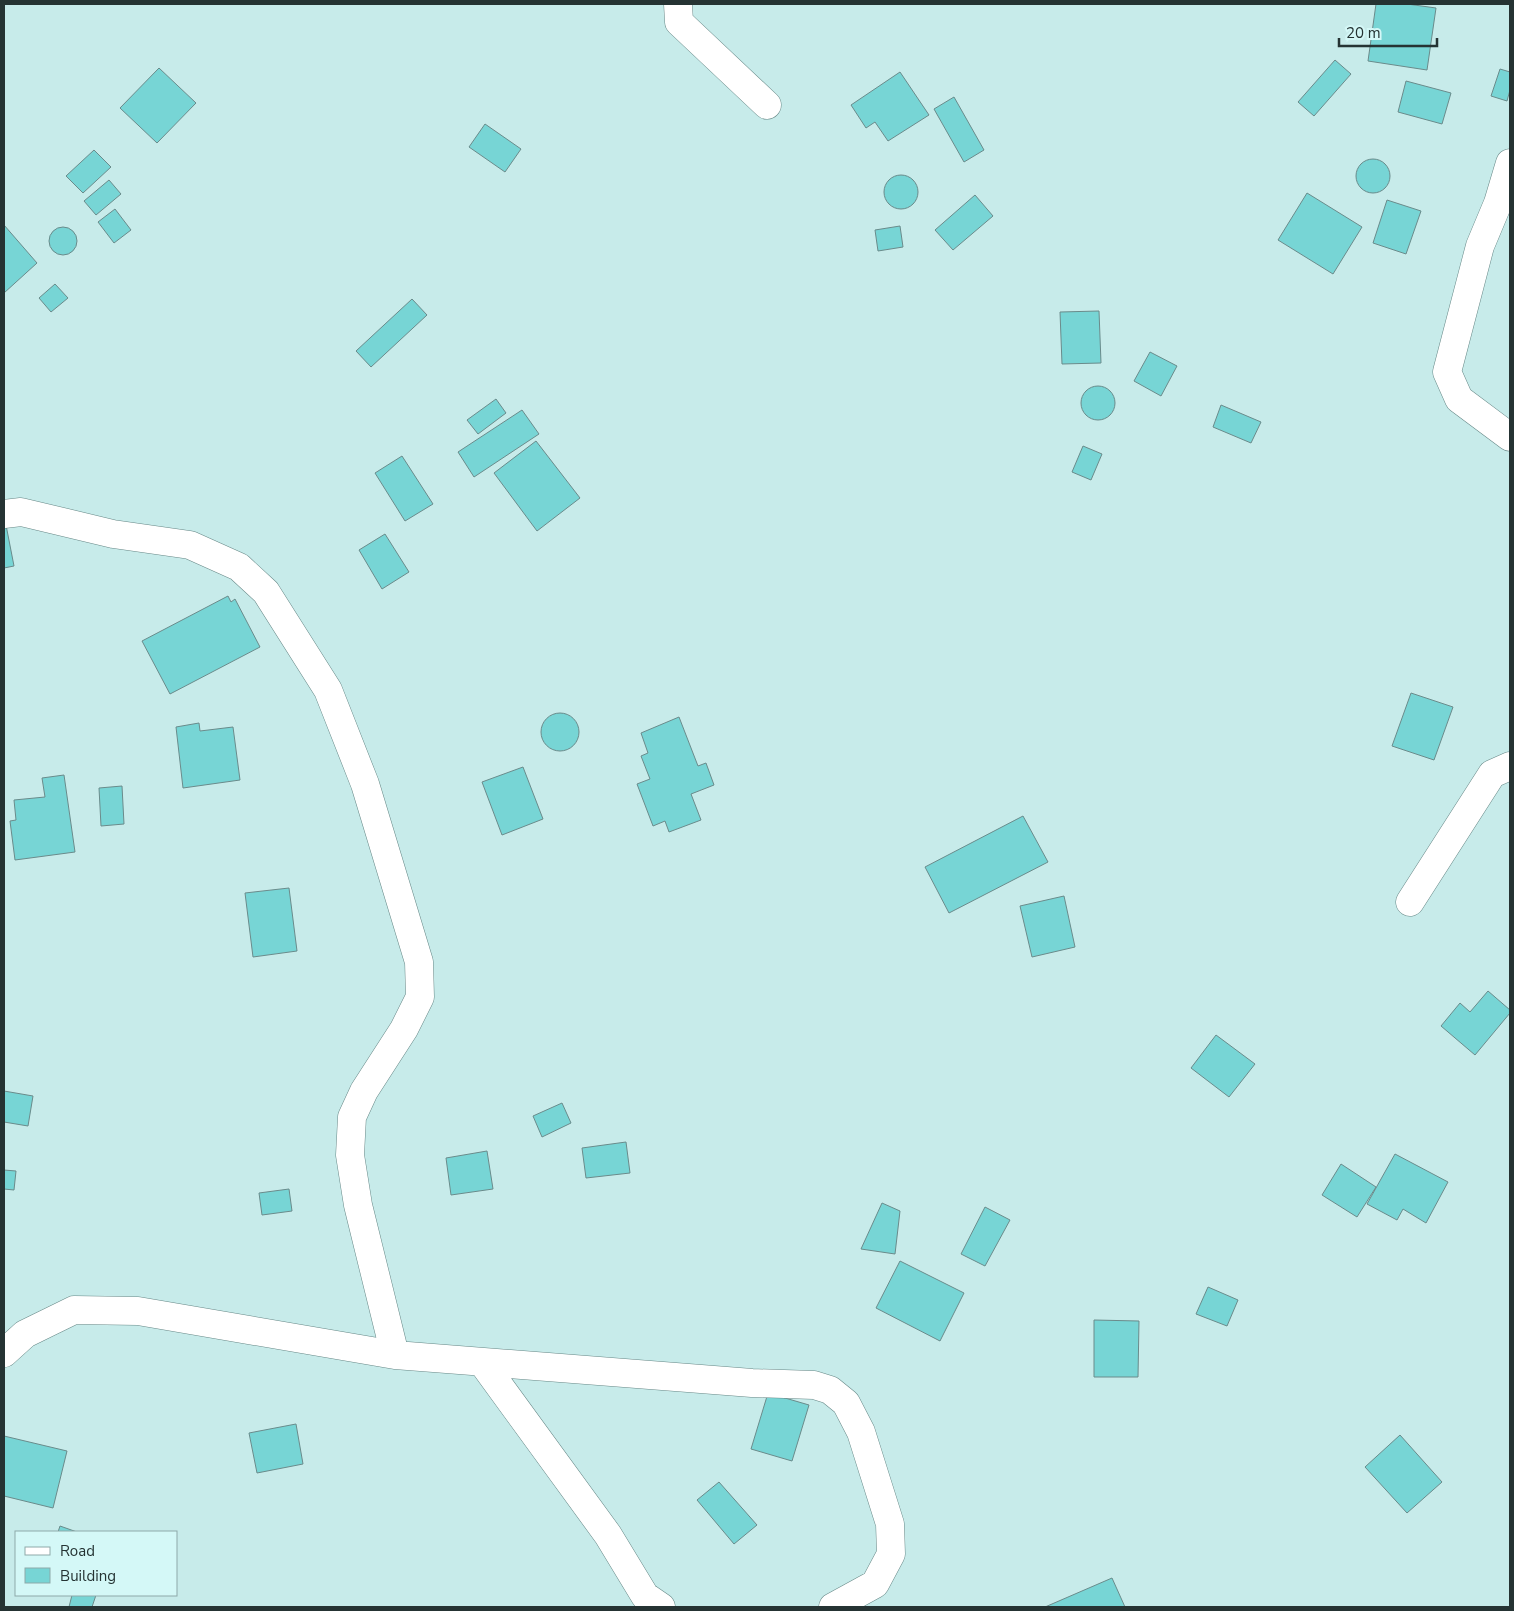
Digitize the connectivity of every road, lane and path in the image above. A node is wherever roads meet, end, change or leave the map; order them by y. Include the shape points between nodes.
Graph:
1 (678, 4) edge
2 (767, 105) dead end
3 (1510, 163) edge
4 (1510, 437) edge
5 (4, 514) edge
6 (1510, 766) edge
7 (1410, 902) dead end
8 (4, 1353) edge
9 (395, 1355) junction
10 (482, 1362) junction
11 (661, 1607) edge
12 (833, 1607) edge

1 - 2 street via 679,22
3 - 4 street via 1498,204 1480,246 1447,372 1459,399
5 - 9 street via 21,512 113,534 190,545 240,567 266,592 328,690 365,784 419,962 420,997 352,1117 350,1155 358,1205
6 - 7 street via 1492,774
8 - 9 street via 25,1334 74,1310 138,1311
9 - 10 street
10 - 11 street via 608,1535 645,1596
10 - 12 street via 814,1385 830,1390 846,1403 861,1432 890,1524 891,1554 875,1584

